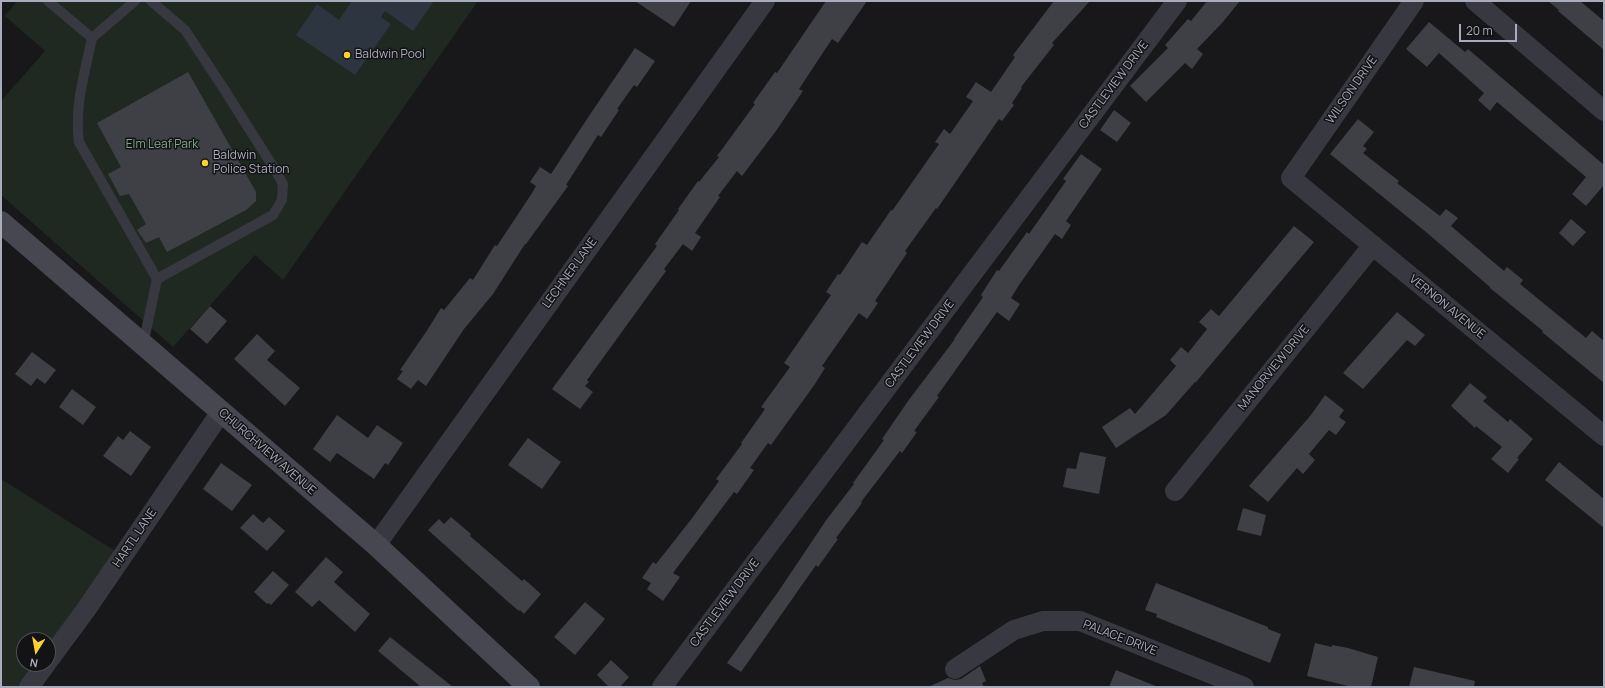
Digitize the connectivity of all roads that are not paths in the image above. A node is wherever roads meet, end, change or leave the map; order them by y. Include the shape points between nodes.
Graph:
1 (48, 1) edge
2 (135, 1) edge
3 (152, 1) edge
4 (765, 1) edge
5 (1177, 1) edge
6 (1414, 1) edge
7 (1475, 1) edge
8 (92, 38) junction
9 (1604, 111) edge
10 (1291, 178) joint
11 (1, 222) edge
12 (1372, 246) junction
13 (157, 279) junction
14 (143, 345) junction
15 (221, 412) junction
16 (1604, 436) edge
17 (1175, 491) dead end
18 (376, 545) junction
19 (56, 650) edge
20 (955, 669) dead end
21 (40, 672) edge
22 (29, 687) edge
23 (529, 687) edge
24 (662, 687) edge
25 (1244, 687) edge

1 - 8 lane
2 - 8 lane
3 - 13 lane via 185,30 283,184 282,200 273,215
4 - 18 street, LECHNER LANE
5 - 24 street, CASTLEVIEW DRIVE
6 - 10 street, WILSON DRIVE
7 - 9 street
8 - 13 lane via 76,126 79,142
10 - 12 street, VERNON AVENUE
11 - 14 street, CHURCHVIEW AVENUE
12 - 16 street, VERNON AVENUE
12 - 17 street, MANORVIEW DRIVE
13 - 14 lane
14 - 15 street, CHURCHVIEW AVENUE
15 - 18 street, CHURCHVIEW AVENUE
15 - 19 street, HARTL LANE
18 - 23 street, CHURCHVIEW AVENUE
20 - 25 street, PALACE DRIVE via 1014,630 1043,621 1080,621
21 - 22 street

